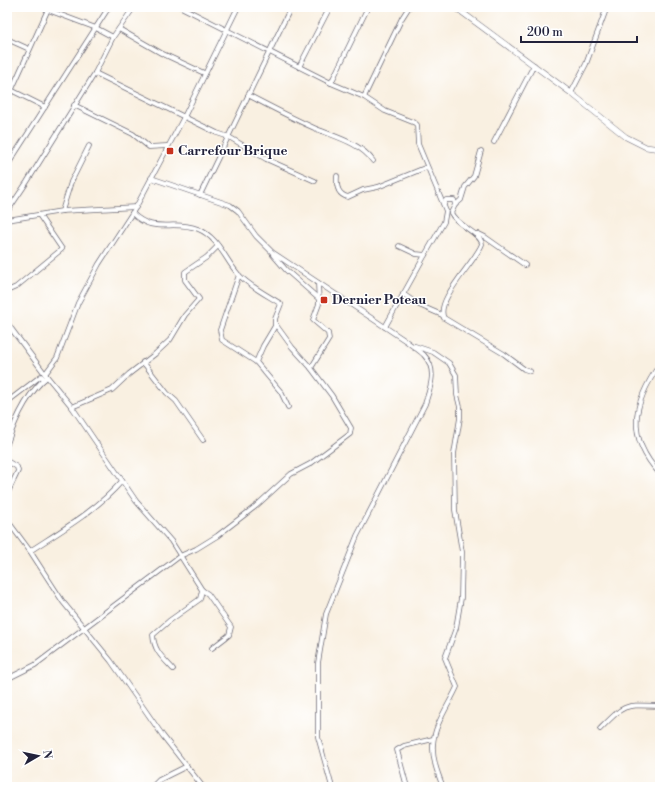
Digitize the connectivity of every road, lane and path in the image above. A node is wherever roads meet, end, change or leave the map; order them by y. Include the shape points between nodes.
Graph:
1 (109, 7) edge
2 (134, 7) edge
3 (181, 7) edge
4 (238, 7) edge
5 (291, 7) edge
6 (330, 7) edge
7 (361, 7) edge
8 (409, 7) edge
9 (455, 7) edge
10 (607, 7) edge
11 (49, 9) edge
12 (368, 9) edge
13 (96, 28) junction
14 (120, 29) junction
15 (228, 29) junction
16 (113, 37) junction
17 (7, 39) edge
18 (29, 49) junction
19 (269, 51) junction
20 (534, 65) junction
21 (299, 67) junction
22 (94, 73) junction
23 (204, 73) junction
24 (331, 83) junction
25 (7, 88) edge
26 (12, 90) junction
27 (571, 93) junction
28 (248, 96) junction
29 (364, 97) junction
30 (7, 100) edge
31 (74, 105) junction
32 (45, 107) junction
33 (184, 117) junction
34 (229, 137) junction
35 (494, 142) dead end
36 (89, 146) dead end
37 (167, 146) junction
38 (660, 149) edge
39 (481, 152) dead end
40 (373, 161) dead end
41 (7, 166) edge
42 (427, 167) junction
43 (337, 176) dead end
44 (150, 178) junction
45 (315, 181) dead end
46 (200, 195) junction
47 (444, 204) junction
48 (455, 205) junction
49 (136, 207) junction
50 (446, 210) junction
51 (62, 211) junction
52 (451, 211) junction
53 (7, 212) edge
54 (132, 213) junction
55 (39, 215) junction
56 (7, 220) edge
57 (475, 234) junction
58 (218, 246) junction
59 (399, 246) dead end
60 (272, 252) junction
61 (425, 256) junction
62 (524, 265) dead end
63 (239, 275) junction
64 (318, 283) junction
65 (7, 292) edge
66 (404, 294) junction
67 (319, 299) junction
68 (442, 315) junction
69 (7, 323) edge
70 (276, 325) junction
71 (385, 327) junction
72 (411, 345) junction
73 (143, 362) junction
74 (256, 362) junction
75 (660, 364) edge
76 (311, 368) junction
77 (530, 371) dead end
78 (45, 377) junction
79 (7, 402) edge
80 (72, 407) junction
81 (288, 407) dead end
82 (203, 440) dead end
83 (7, 444) edge
84 (7, 461) edge
85 (660, 474) edge
86 (122, 481) junction
87 (7, 494) edge
88 (7, 520) edge
89 (30, 551) junction
90 (180, 556) junction
91 (202, 590) junction
92 (84, 629) junction
93 (212, 648) dead end
94 (173, 669) dead end
95 (7, 679) edge
96 (660, 706) edge
97 (600, 729) dead end
98 (433, 739) junction
99 (186, 766) junction
100 (152, 787) edge
101 (203, 787) edge
102 (332, 787) edge
103 (407, 787) edge
104 (443, 787) edge

1 - 13 street
2 - 14 street
3 - 15 street
4 - 15 street
5 - 19 street
6 - 21 street
7 - 12 street
8 - 29 street
9 - 20 street
10 - 27 street via 586,64
11 - 13 street
11 - 18 street
12 - 24 street
13 - 16 street
13 - 32 street
14 - 16 street
14 - 23 street via 161,53
15 - 19 street
15 - 23 street
16 - 22 street
17 - 18 street
18 - 26 street
19 - 21 street
19 - 28 street
20 - 27 street
20 - 35 street
21 - 24 street
22 - 31 street
22 - 33 street
23 - 33 street
24 - 29 street
25 - 26 street
26 - 30 street
26 - 32 street
27 - 38 street via 626,137 646,147
28 - 34 street
28 - 40 street via 356,146
29 - 42 street via 385,111 417,125 418,144
31 - 37 street via 133,134 149,147
31 - 53 street
32 - 41 street
33 - 34 street
33 - 37 street
34 - 45 street via 266,159
34 - 46 street
36 - 51 street via 71,182
37 - 44 street
39 - 48 street via 474,176 465,187 461,200
42 - 43 street via 348,197 339,192
42 - 47 street
44 - 46 street
44 - 49 street
46 - 60 street via 225,203 238,211 256,236
47 - 48 street via 450,198 454,200
47 - 50 street
48 - 52 street
49 - 51 street
49 - 54 street
50 - 52 street
50 - 61 street via 444,222
51 - 55 street
52 - 57 street via 455,219
54 - 58 street via 139,220 157,227 182,225 198,229 212,238
54 - 78 street via 99,264 78,303 57,358
55 - 56 street
55 - 65 street via 62,249
57 - 62 street via 485,237
57 - 68 street via 481,240 480,247 443,306
58 - 63 street
58 - 73 street via 185,272 185,280 199,299 185,315 170,340
59 - 61 street
60 - 64 street
60 - 67 street via 286,270
61 - 66 street
63 - 70 street via 280,304
63 - 74 street via 220,334 222,340
64 - 67 street
64 - 71 street
66 - 68 street via 419,305
66 - 71 street
67 - 76 street via 313,320 328,333 329,339
68 - 77 street
69 - 78 street
70 - 74 street
70 - 76 street
71 - 72 street
72 - 98 street via 433,352 450,363 456,375 460,407 454,454 455,510 462,552 461,598 456,628 445,658 457,687
72 - 102 street via 428,361 432,373 431,388 357,536 323,626 318,663 318,737
73 - 80 street via 112,390
73 - 82 street via 176,401
74 - 81 street via 282,392
75 - 85 street via 647,383 640,400 637,429 643,452
76 - 90 street via 351,428 350,434 316,460 291,474 256,506 217,536
78 - 79 street via 41,376
78 - 80 street
78 - 83 street via 14,423
80 - 86 street
84 - 87 street via 17,467 18,471
86 - 89 street via 83,516
86 - 90 street via 171,541
88 - 89 street
89 - 92 street
90 - 91 street
90 - 92 street
91 - 93 street via 211,598 231,627 229,635
91 - 94 street via 200,599 153,635 159,654
92 - 95 street via 36,665
92 - 99 street via 111,661
96 - 97 street via 633,705 621,708
98 - 103 street via 397,750
98 - 104 street via 434,756
99 - 100 street via 158,780
99 - 101 street

